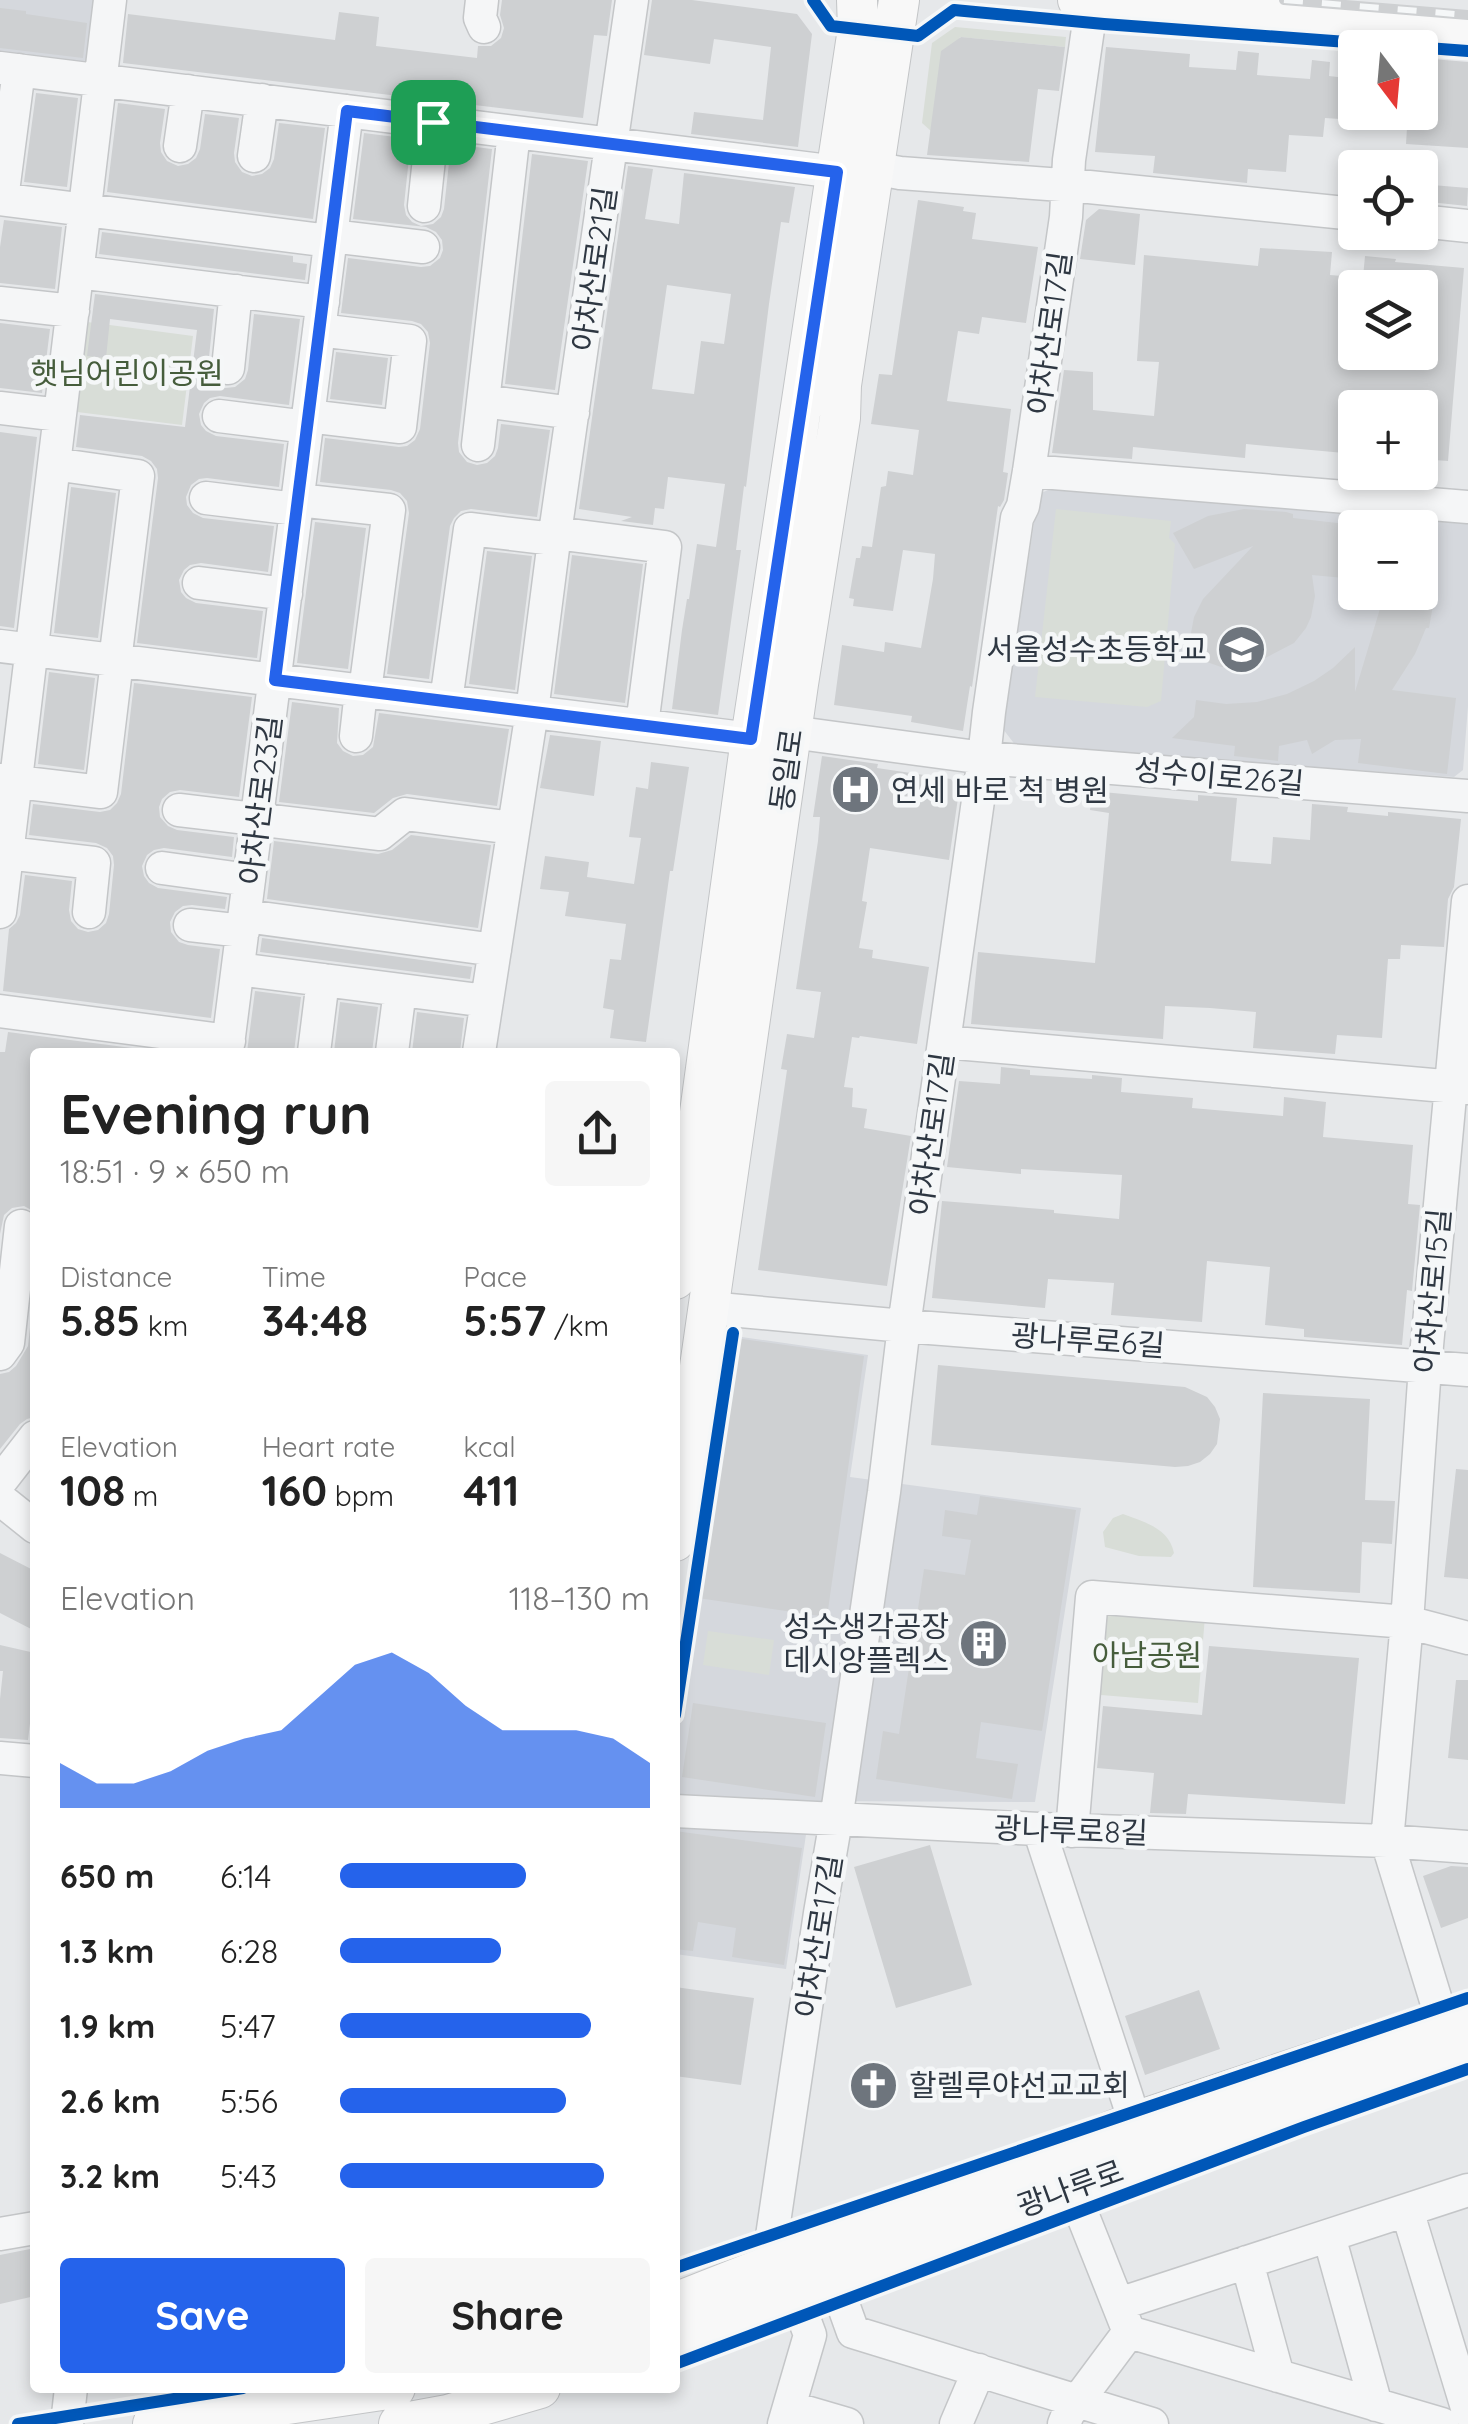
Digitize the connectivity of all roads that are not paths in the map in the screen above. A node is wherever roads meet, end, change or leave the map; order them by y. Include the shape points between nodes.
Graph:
1 (110, 0) edge
2 (632, 0) edge
3 (857, 0) edge
4 (899, 0) edge
5 (1078, 0) edge
6 (1089, 1) edge
7 (1468, 32) edge
8 (10, 69) edge
9 (101, 80) junction
10 (188, 91) junction
11 (262, 100) junction
12 (347, 111) junction
13 (433, 122) junction
14 (514, 132) junction
15 (612, 144) junction
16 (180, 146) dead end
17 (254, 156) dead end
18 (862, 164) junction
19 (1068, 186) junction
20 (1, 199) edge
21 (424, 206) dead end
22 (85, 210) junction
23 (1338, 212) edge
24 (1438, 223) edge
25 (1468, 226) edge
26 (331, 239) junction
27 (424, 248) dead end
28 (78, 272) junction
29 (236, 292) junction
30 (0, 302) edge
31 (73, 311) junction
32 (321, 316) junction
33 (228, 368) dead end
34 (483, 401) junction
35 (0, 408) edge
36 (573, 413) junction
37 (60, 415) junction
38 (220, 416) dead end
39 (308, 422) junction
40 (478, 444) dead end
41 (54, 464) junction
42 (1028, 471) junction
43 (206, 498) dead end
44 (297, 504) junction
45 (1468, 507) edge
46 (555, 536) junction
47 (199, 583) dead end
48 (286, 594) junction
49 (770, 612) junction
50 (16, 648) edge
51 (116, 661) junction
52 (275, 680) junction
53 (798, 684) junction
54 (363, 691) junction
55 (446, 701) junction
56 (532, 711) junction
57 (642, 725) junction
58 (792, 732) junction
59 (356, 736) dead end
60 (751, 739) junction
61 (984, 758) junction
62 (8, 780) edge
63 (1468, 796) edge
64 (179, 810) dead end
65 (257, 820) junction
66 (514, 828) junction
67 (7, 853) junction
68 (162, 868) dead end
69 (249, 880) junction
70 (1468, 901) edge
71 (0, 912) edge
72 (89, 912) dead end
73 (244, 924) junction
74 (190, 925) dead end
75 (494, 950) junction
76 (238, 969) junction
77 (324, 980) junction
78 (400, 990) junction
79 (487, 1001) junction
80 (0, 1011) edge
81 (944, 1042) junction
82 (228, 1047) edge
83 (315, 1048) edge
84 (393, 1048) edge
85 (480, 1048) edge
86 (1459, 1088) edge
87 (684, 1162) edge
88 (680, 1214) edge
89 (19, 1226) edge
90 (691, 1318) edge
91 (904, 1326) junction
92 (0, 1354) edge
93 (1425, 1367) junction
94 (1468, 1370) edge
95 (30, 1443) edge
96 (680, 1471) edge
97 (0, 1482) edge
98 (0, 1500) edge
99 (30, 1523) edge
100 (1406, 1622) junction
101 (1468, 1638) edge
102 (0, 1758) edge
103 (30, 1761) edge
104 (680, 1811) edge
105 (836, 1820) junction
106 (1056, 1830) junction
107 (1387, 1841) junction
108 (1468, 1846) edge
109 (1459, 2026) edge
110 (1135, 2122) junction
111 (1065, 2168) junction
112 (1468, 2190) edge
113 (1407, 2210) junction
114 (30, 2229) edge
115 (0, 2234) edge
116 (1329, 2236) junction
117 (1246, 2262) junction
118 (834, 2278) junction
119 (782, 2281) junction
120 (680, 2301) edge
121 (1124, 2318) junction
122 (680, 2336) edge
123 (979, 2370) junction
124 (1278, 2376) junction
125 (70, 2393) edge
126 (361, 2393) edge
127 (549, 2393) edge
128 (518, 2399) edge
129 (1376, 2404) junction
130 (1468, 2411) edge
131 (1071, 2412) edge
132 (786, 2416) edge
133 (67, 2424) edge
134 (153, 2424) edge
135 (398, 2424) edge
136 (544, 2424) edge
137 (847, 2424) edge
138 (956, 2424) edge
139 (1152, 2424) edge
140 (1442, 2424) edge

1 - 9 street
2 - 15 street, 아차산로21길
3 - 18 main road, 동일로 via 846,109
4 - 18 main road, 동일로
5 - 6 main road
6 - 7 main road
6 - 19 street, 아차산로17길
8 - 9 street
8 - 20 street
9 - 10 street
9 - 22 street
10 - 11 street
10 - 16 street
11 - 12 street
11 - 17 street
12 - 13 street
12 - 26 street, 아차산로23길
13 - 14 street
13 - 21 street
14 - 15 street
14 - 34 street
15 - 18 street
15 - 36 street, 아차산로21길
18 - 19 street
18 - 49 main road, 동일로
18 - 53 main road, 동일로 via 840,418
19 - 23 street
19 - 42 street, 아차산로17길
20 - 22 street
22 - 26 street
22 - 28 street
24 - 25 street
26 - 27 street
26 - 32 street, 아차산로23길
28 - 29 street
28 - 31 street
29 - 32 street
29 - 33 street
30 - 31 street
31 - 37 street
32 - 39 street, 아차산로23길
32 - 39 street via 410,341 400,427
34 - 36 street
34 - 40 street
35 - 37 street
36 - 46 street, 아차산로21길
37 - 41 street
38 - 39 street
39 - 44 street, 아차산로23길
41 - 50 street
41 - 51 street via 138,476
42 - 45 street
42 - 61 street, 아차산로17길
43 - 44 street
44 - 48 street, 아차산로23길
44 - 54 street via 389,510
46 - 55 street via 470,529
46 - 56 street, 아차산로21길
46 - 57 street via 665,547
47 - 48 street
48 - 52 street, 아차산로23길
49 - 53 main road via 783,639 776,690 788,694
49 - 60 main road, 동일로
50 - 51 street
50 - 62 street
51 - 52 street
51 - 62 street via 102,792
52 - 54 street
52 - 65 street, 아차산로23길
53 - 58 main road, 동일로
54 - 55 street
54 - 59 street
55 - 56 street
56 - 57 street
56 - 66 street, 아차산로21길
57 - 60 street
58 - 61 street, 성수이로26길
58 - 90 main road, 동일로
60 - 87 main road, 동일로
61 - 63 street, 성수이로26길
61 - 81 street, 아차산로17길
62 - 67 street
64 - 65 street
65 - 66 street via 380,834 406,814
65 - 69 street, 아차산로23길
66 - 75 street, 아차산로21길
67 - 71 street
67 - 72 street via 94,863
68 - 69 street
69 - 73 street, 아차산로23길
70 - 86 street, 아차산로15길
73 - 74 street
73 - 75 street
73 - 76 street, 아차산로23길
75 - 79 street, 아차산로21길
76 - 77 street
76 - 82 street, 아차산로23길
77 - 78 street
77 - 83 street
78 - 79 street
78 - 84 street
79 - 85 street, 아차산로21길
80 - 82 street, 아차산로23길
81 - 86 street
81 - 91 street, 아차산로17길
86 - 93 street, 아차산로15길
87 - 88 main road, 동일로
89 - 92 street via 8,1344
90 - 91 street, 광나루로6길
90 - 96 main road, 동일로
91 - 93 street, 광나루로6길
91 - 105 street, 아차산로17길
93 - 94 street, 광나루로6길
93 - 100 street, 아차산로15길
95 - 97 street
98 - 99 street
100 - 101 street
100 - 106 street via 1092,1597
100 - 107 street, 아차산로15길
102 - 103 street
104 - 105 street, 광나루로8길
105 - 106 street, 광나루로8길
105 - 119 street, 아차산로17길 via 772,2236
106 - 107 street, 광나루로8길
106 - 110 street, 광나루로
107 - 108 street, 광나루로8길
107 - 109 street, 아차산로15길
109 - 110 main road, 광나루로
109 - 111 main road, 광나루로
110 - 111 main road, 광나루로
111 - 118 main road, 광나루로
111 - 119 main road, 광나루로
111 - 121 street
112 - 113 street
113 - 116 street
113 - 130 street
114 - 115 street
116 - 117 street
116 - 129 street
117 - 121 street
117 - 124 street
118 - 119 main road, 광나루로
118 - 123 street via 853,2332
119 - 120 main road, 광나루로
119 - 122 main road, 광나루로
119 - 132 street via 810,2335
121 - 124 street
121 - 131 street
123 - 131 street
123 - 138 street
124 - 129 street
125 - 133 street
126 - 134 main road
127 - 136 main road
128 - 135 main road
129 - 140 street
131 - 139 street
132 - 137 street

